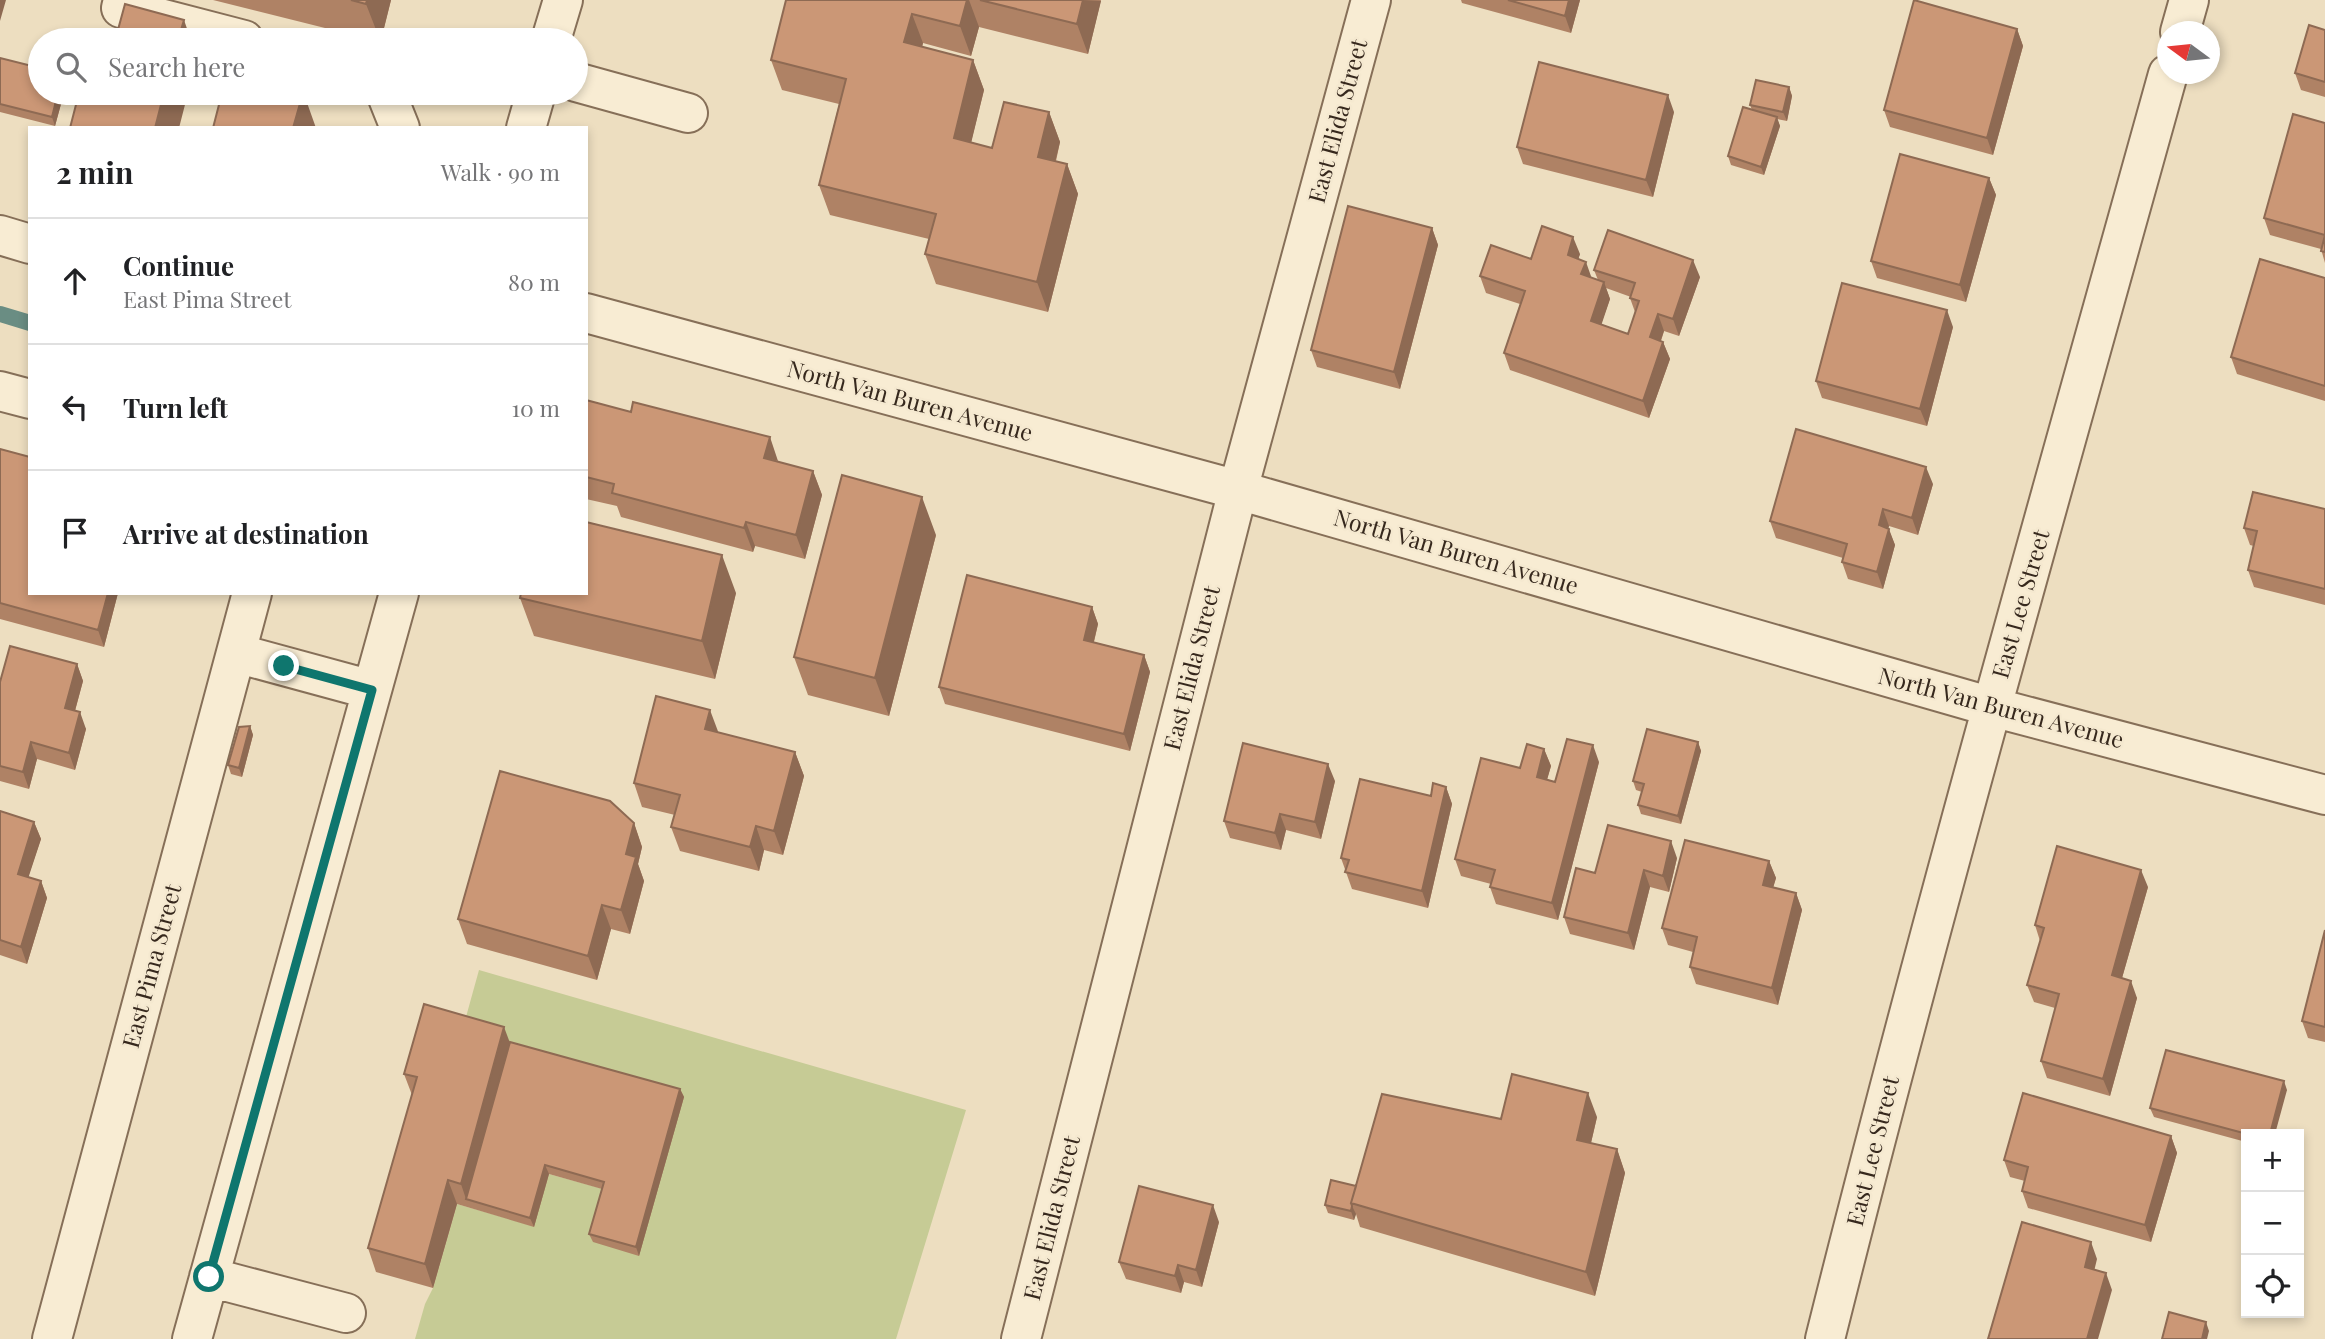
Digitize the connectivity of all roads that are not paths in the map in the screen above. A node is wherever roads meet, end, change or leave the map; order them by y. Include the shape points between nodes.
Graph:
1 (123, 0) edge
2 (562, 0) edge
3 (1371, 0) edge
4 (2189, 0) edge
5 (2183, 21) edge
6 (198, 28) edge
7 (554, 28) edge
8 (2165, 84) edge
9 (588, 85) edge
10 (391, 105) edge
11 (533, 105) edge
12 (688, 113) dead end
13 (399, 126) edge
14 (527, 126) edge
15 (0, 235) edge
16 (28, 243) edge
17 (588, 314) edge
18 (0, 391) edge
19 (28, 398) edge
20 (1238, 489) junction
21 (251, 595) edge
22 (398, 595) edge
23 (236, 653) junction
24 (372, 690) junction
25 (1992, 707) junction
26 (2325, 794) edge
27 (209, 1277) junction
28 (346, 1313) dead end
29 (52, 1339) edge
30 (192, 1339) edge
31 (1021, 1339) edge
32 (1825, 1339) edge

1 - 6 street via 121,8
2 - 7 street
3 - 20 street, East Elida Street
4 - 5 street
8 - 25 street, East Lee Street
9 - 12 street
10 - 13 street
11 - 14 street
15 - 16 street
17 - 20 street, North Van Buren Avenue
18 - 19 street
20 - 25 street, North Van Buren Avenue
20 - 31 street, East Elida Street
21 - 23 street, East Pima Street
22 - 24 street
23 - 24 street
23 - 29 street, East Pima Street
24 - 27 street
25 - 26 street, North Van Buren Avenue
25 - 32 street, East Lee Street
27 - 28 street
27 - 30 street

